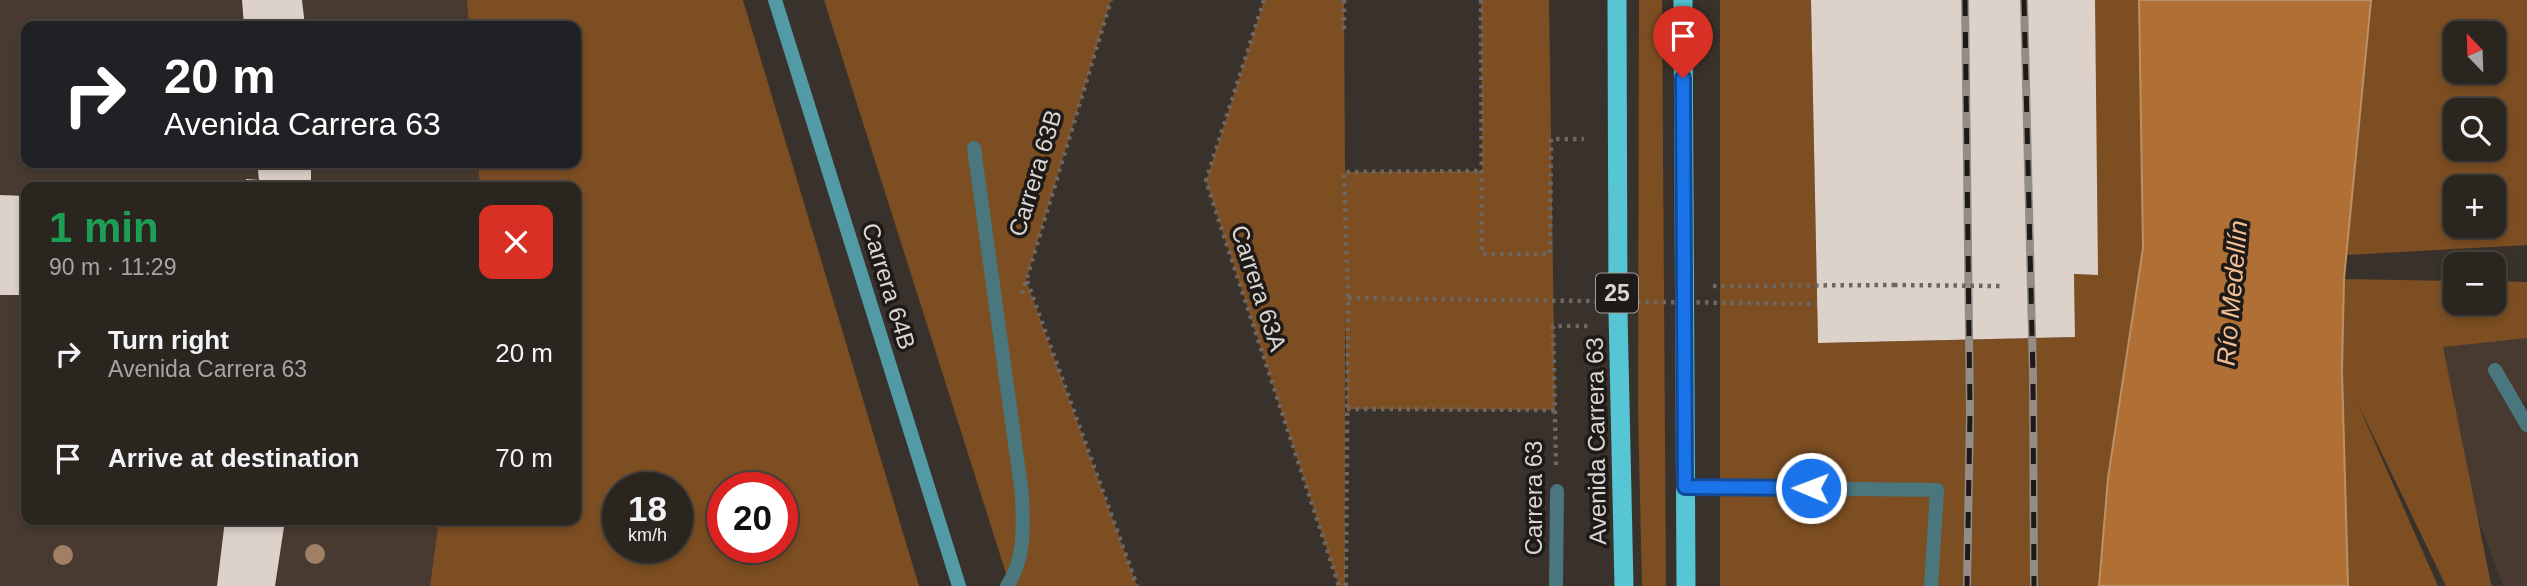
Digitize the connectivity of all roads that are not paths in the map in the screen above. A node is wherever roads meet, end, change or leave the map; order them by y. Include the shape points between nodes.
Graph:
1 (775, 0) edge
2 (1617, 0) edge
3 (1683, 0) edge
4 (974, 148) dead end
5 (2495, 370) dead end
6 (2527, 425) edge
7 (1685, 487) junction
8 (1557, 491) road end
9 (959, 586) edge
10 (1007, 586) edge
11 (1556, 586) edge
12 (1624, 586) edge
13 (1686, 586) edge
14 (1931, 586) edge

1 - 9 main road, Carrera 64B
2 - 12 highway, Avenida Carrera 63 / 25
3 - 7 highway
4 - 10 street, Carrera 63B via 1022,494 1023,540 1015,574
5 - 6 street
7 - 13 highway
7 - 14 street via 1937,490
8 - 11 street, Carrera 63

